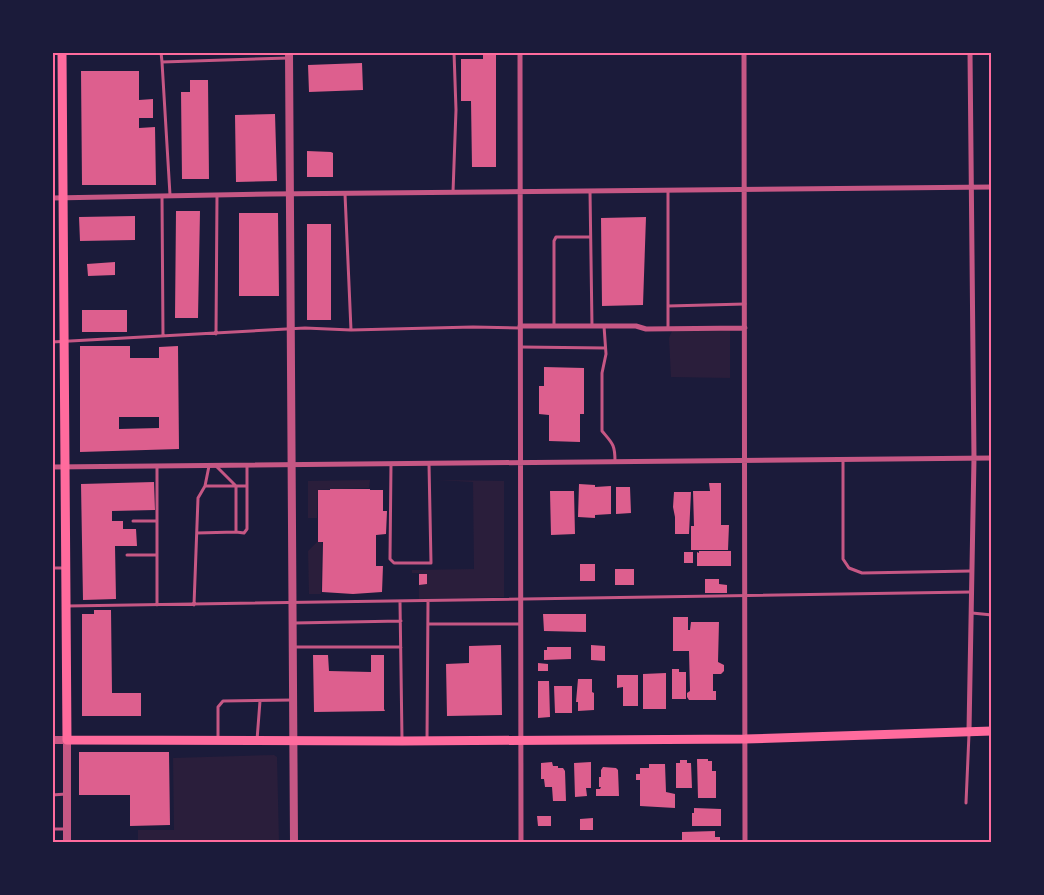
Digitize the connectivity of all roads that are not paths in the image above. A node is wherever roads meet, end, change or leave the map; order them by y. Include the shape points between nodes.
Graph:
1 (62, 52) edge
2 (161, 52) edge
3 (454, 52) edge
4 (520, 52) edge
5 (744, 52) edge
6 (970, 52) edge
7 (289, 55) edge
8 (162, 62) junction
9 (972, 187) junction
10 (992, 187) edge
11 (744, 189) junction
12 (668, 190) junction
13 (520, 191) junction
14 (590, 191) junction
15 (453, 192) junction
16 (345, 193) junction
17 (290, 194) junction
18 (217, 195) junction
19 (162, 196) junction
20 (170, 196) junction
21 (52, 198) edge
22 (63, 198) junction
23 (590, 237) junction
24 (744, 304) junction
25 (668, 306) junction
26 (554, 326) junction
27 (592, 326) junction
28 (604, 326) junction
29 (520, 327) junction
30 (744, 328) junction
31 (668, 329) junction
32 (291, 330) junction
33 (351, 330) junction
34 (216, 334) junction
35 (163, 336) junction
36 (52, 342) edge
37 (64, 342) junction
38 (520, 347) junction
39 (605, 348) junction
40 (974, 458) junction
41 (992, 458) edge
42 (745, 460) junction
43 (843, 460) junction
44 (615, 461) junction
45 (520, 462) junction
46 (391, 464) junction
47 (429, 464) junction
48 (212, 465) junction
49 (247, 465) junction
50 (292, 465) junction
51 (157, 466) junction
52 (52, 467) edge
53 (65, 467) junction
54 (205, 486) junction
55 (236, 486) junction
56 (246, 486) junction
57 (133, 521) dead end
58 (157, 521) junction
59 (236, 532) junction
60 (196, 533) junction
61 (127, 555) dead end
62 (157, 556) junction
63 (52, 568) edge
64 (66, 568) junction
65 (971, 571) junction
66 (971, 592) junction
67 (745, 597) junction
68 (520, 600) junction
69 (400, 602) junction
70 (428, 602) junction
71 (293, 603) junction
72 (194, 604) junction
73 (157, 605) junction
74 (66, 606) junction
75 (971, 613) junction
76 (992, 614) edge
77 (400, 621) junction
78 (293, 622) junction
79 (428, 624) junction
80 (520, 624) junction
81 (293, 647) junction
82 (401, 647) junction
83 (260, 700) junction
84 (293, 700) junction
85 (969, 730) junction
86 (992, 730) edge
87 (745, 739) junction
88 (52, 740) edge
89 (66, 740) junction
90 (218, 741) junction
91 (257, 741) junction
92 (294, 741) junction
93 (402, 741) junction
94 (427, 741) junction
95 (521, 741) junction
96 (52, 794) edge
97 (67, 794) junction
98 (966, 803) dead end
99 (52, 829) edge
100 (67, 829) junction
101 (67, 842) edge
102 (294, 842) edge
103 (521, 842) edge
104 (745, 842) edge

1 - 22 main road
2 - 8 lane
3 - 15 lane
4 - 13 street
5 - 11 street
6 - 9 street
7 - 8 lane
7 - 17 street
8 - 20 lane
9 - 10 street
9 - 11 street
9 - 40 street
11 - 12 street
11 - 24 street
12 - 14 street
12 - 25 lane
13 - 14 street
13 - 15 street
13 - 29 street
14 - 23 lane
15 - 16 street
16 - 17 street
16 - 33 lane
17 - 18 street
17 - 32 street
18 - 20 street
18 - 34 lane
19 - 20 street
19 - 22 street
19 - 35 lane
21 - 22 street
22 - 37 main road
23 - 26 lane via 556,236 554,240
23 - 27 lane
24 - 25 lane
24 - 30 street
25 - 31 lane
26 - 27 street
26 - 29 street
27 - 28 street
28 - 31 street
28 - 39 lane
29 - 33 lane
29 - 38 street
30 - 31 street
30 - 42 street
32 - 33 lane
32 - 34 lane
32 - 50 street
34 - 35 lane
35 - 37 lane
36 - 37 lane
37 - 53 main road
38 - 39 lane
38 - 45 street
39 - 44 lane via 602,430 613,443
40 - 41 street
40 - 43 street
40 - 65 street
42 - 43 street
42 - 44 street
42 - 67 street
43 - 65 lane via 843,560 849,568 862,573
44 - 45 street
45 - 47 street
45 - 68 street
46 - 47 street
46 - 47 lane via 390,559 394,563 431,563
46 - 50 street
48 - 49 street
48 - 51 street
48 - 54 lane
48 - 55 lane
49 - 50 street
49 - 56 lane
50 - 71 street
51 - 53 street
51 - 58 lane
52 - 53 street
53 - 64 main road
54 - 55 lane
54 - 60 lane via 198,498
55 - 56 lane
55 - 59 lane
56 - 59 lane via 247,529 244,533
57 - 58 lane
58 - 62 lane
59 - 60 lane
60 - 72 lane
61 - 62 lane
62 - 73 lane
63 - 64 lane
64 - 74 main road
65 - 66 street
66 - 67 lane
66 - 75 street
67 - 68 lane
67 - 87 street
68 - 70 lane
68 - 80 street
69 - 70 lane
69 - 71 lane
69 - 77 lane
70 - 79 lane
71 - 72 lane
71 - 78 street
72 - 73 lane
73 - 74 lane
74 - 89 main road
75 - 76 lane
75 - 85 street
77 - 78 lane
77 - 82 lane
78 - 81 street
79 - 80 lane
79 - 94 lane
80 - 95 street
81 - 82 lane
81 - 84 street
82 - 93 lane
83 - 84 lane
83 - 90 lane via 223,701 218,708
83 - 91 lane
84 - 92 street
85 - 86 main road
85 - 87 main road
85 - 98 lane
87 - 95 main road
87 - 104 street
88 - 89 street
89 - 90 main road
89 - 97 street
90 - 91 main road
91 - 92 main road
92 - 93 main road
92 - 102 street
93 - 94 main road
94 - 95 main road
95 - 103 street
96 - 97 lane
97 - 100 street
99 - 100 lane
100 - 101 street

